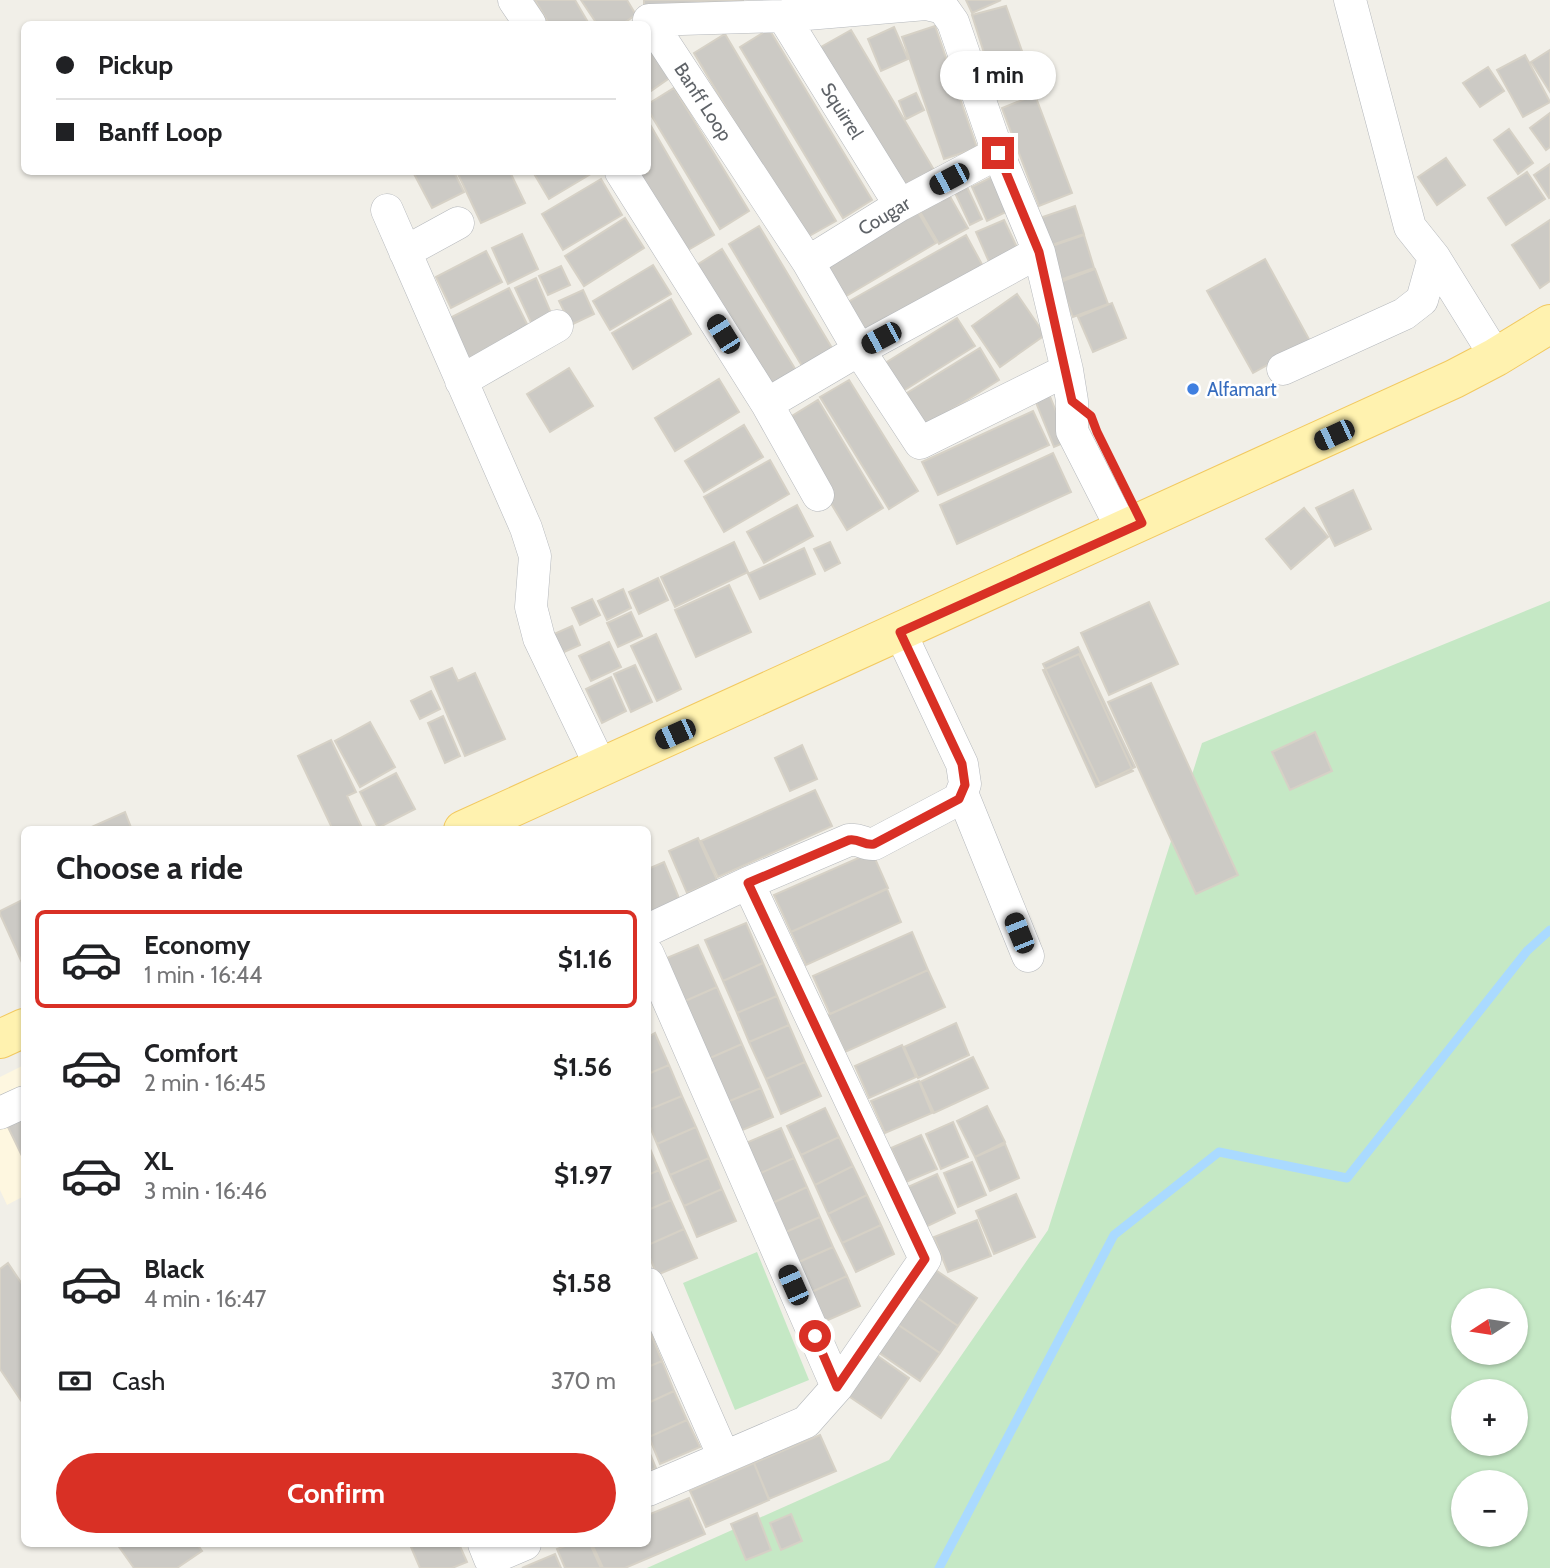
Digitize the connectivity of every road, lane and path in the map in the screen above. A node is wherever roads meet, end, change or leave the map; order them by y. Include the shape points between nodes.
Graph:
1 (514, 0) edge
2 (1350, 0) edge
3 (783, 16) junction
4 (528, 21) edge
5 (651, 22) edge
6 (651, 29) edge
7 (998, 153) junction
8 (623, 175) edge
9 (900, 205) junction
10 (387, 210) dead end
11 (458, 223) dead end
12 (405, 252) junction
13 (1039, 252) junction
14 (1434, 257) junction
15 (808, 262) junction
16 (1550, 324) edge
17 (557, 326) dead end
18 (859, 350) junction
19 (1496, 357) junction
20 (1283, 369) dead end
21 (1067, 370) junction
22 (461, 381) junction
23 (767, 404) junction
24 (818, 495) dead end
25 (1132, 527) junction
26 (900, 632) junction
27 (601, 768) junction
28 (962, 793) junction
29 (472, 826) edge
30 (748, 883) junction
31 (651, 929) edge
32 (1028, 956) dead end
33 (651, 961) edge
34 (21, 1103) edge
35 (0, 1113) edge
36 (651, 1291) edge
37 (837, 1387) junction
38 (724, 1457) junction
39 (651, 1489) edge
40 (485, 1547) edge
41 (518, 1547) edge

1 - 4 street
2 - 14 street via 1410,227
3 - 5 street, Banff Loop
3 - 7 street, Banff Loop via 926,4 943,8 953,22
3 - 9 street, Squirrel
6 - 15 street, Banff Loop
7 - 9 street, Cougar
7 - 13 street, Banff Loop
8 - 23 street
9 - 15 street, Cougar
10 - 12 street
11 - 12 street
12 - 22 street
13 - 18 street
13 - 21 street, Banff Loop
14 - 19 street
14 - 20 street via 1422,300 1404,314
15 - 18 street, Banff Loop
16 - 19 main road
17 - 22 street
18 - 21 street, Banff Loop via 920,443
18 - 23 street
19 - 25 main road
21 - 25 street, Banff Loop via 1072,431 1093,449
22 - 27 street via 535,556 531,607 539,638
23 - 24 street
25 - 26 main road
26 - 27 main road
26 - 28 street via 962,764
27 - 29 main road
28 - 30 street via 949,806 874,844 849,840
28 - 32 street
30 - 31 street
30 - 37 street via 925,1259
33 - 37 street
34 - 35 street
36 - 38 street
37 - 38 street via 806,1422
38 - 39 street
40 - 41 street via 491,1559

